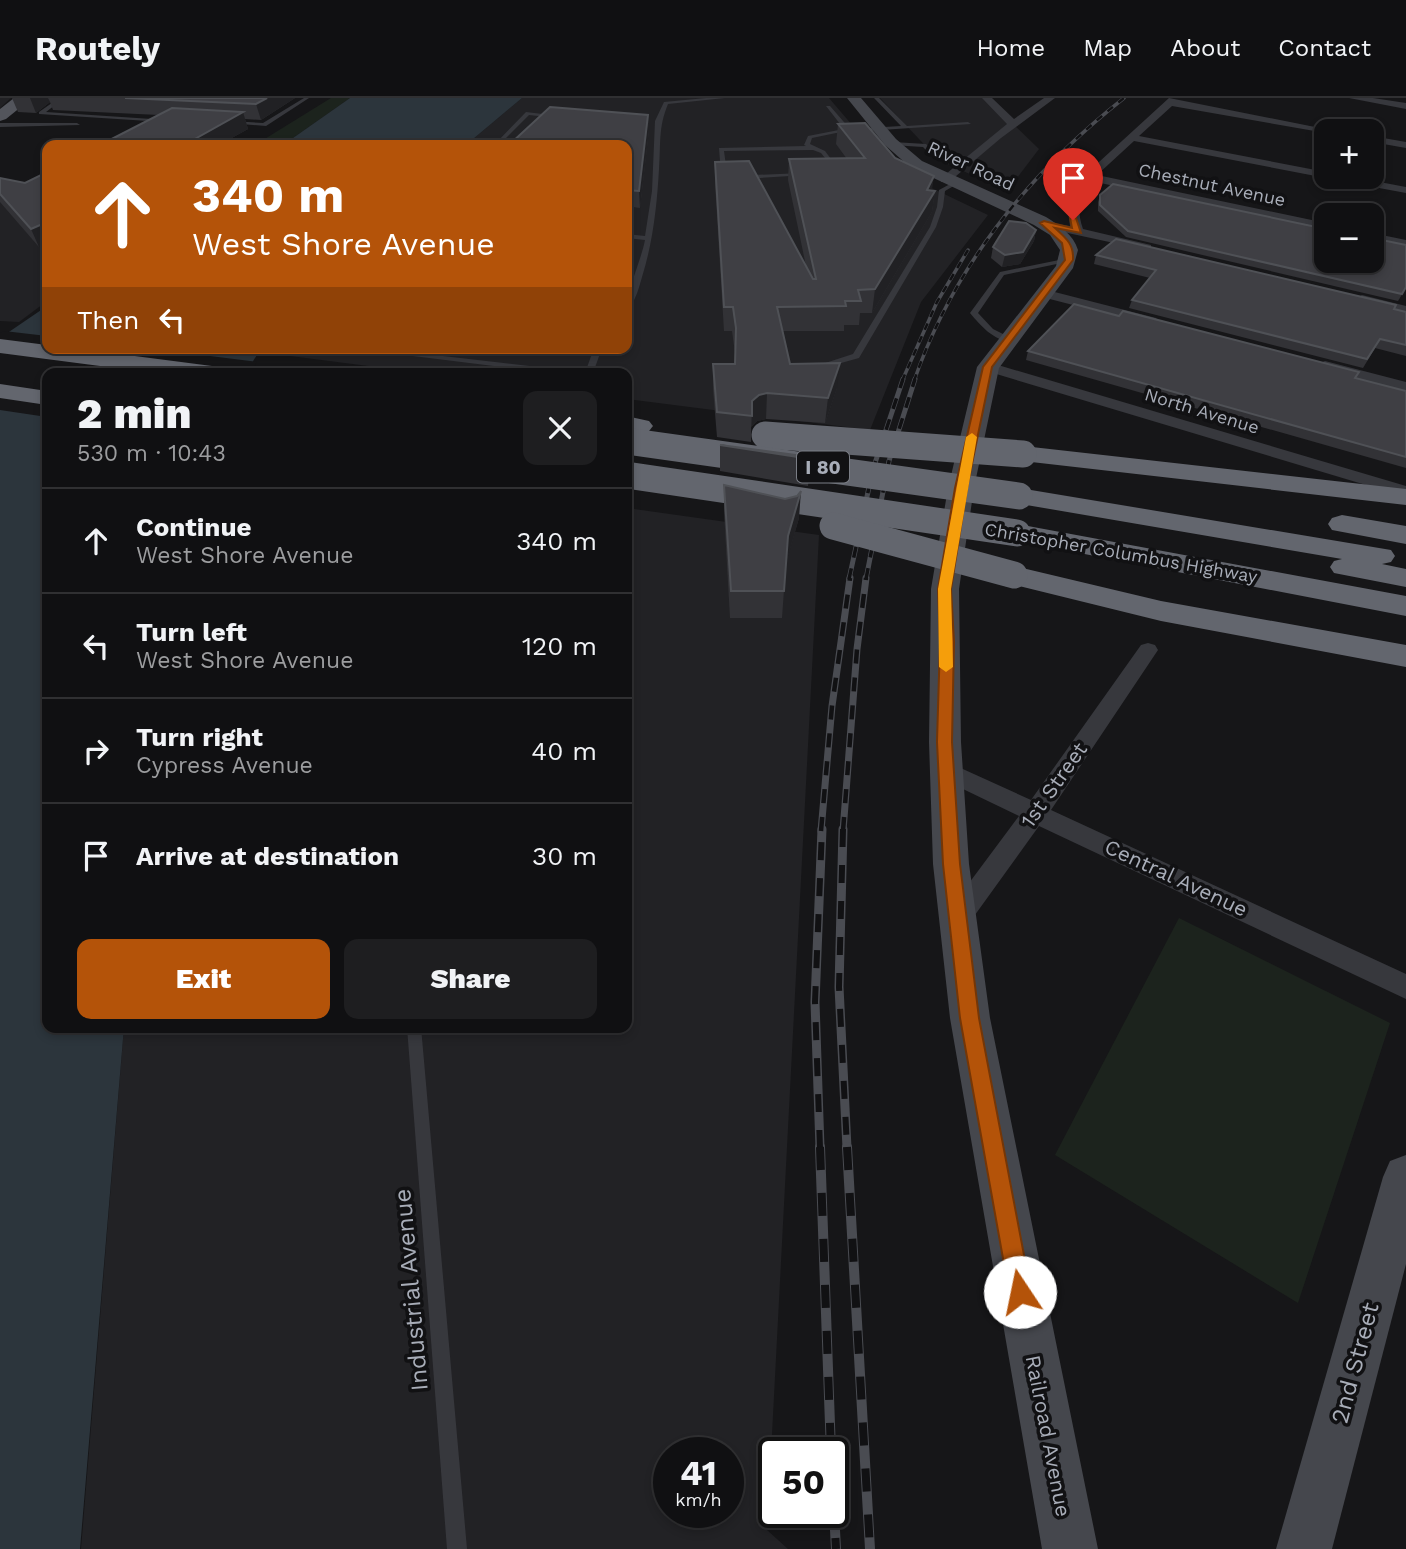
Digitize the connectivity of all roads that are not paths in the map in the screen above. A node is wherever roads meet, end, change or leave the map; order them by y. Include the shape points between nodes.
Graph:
1 (24, 98) edge
2 (62, 98) edge
3 (307, 98) edge
4 (656, 98) edge
5 (723, 98) edge
6 (854, 98) edge
7 (868, 98) edge
8 (876, 98) edge
9 (987, 98) edge
10 (1050, 98) edge
11 (1354, 98) edge
12 (692, 100) edge
13 (1172, 101) edge
14 (666, 103) junction
15 (1406, 106) edge
16 (828, 107) dead end
17 (0, 116) edge
18 (569, 117) edge
19 (168, 121) edge
20 (645, 121) edge
21 (658, 121) junction
22 (223, 123) edge
23 (968, 124) dead end
24 (1013, 124) junction
25 (0, 125) edge
26 (89, 125) dead end
27 (905, 127) junction
28 (1314, 128) edge
29 (879, 129) junction
30 (849, 131) junction
31 (1132, 138) junction
32 (501, 140) edge
33 (1384, 141) edge
34 (893, 145) junction
35 (1406, 145) edge
36 (814, 148) junction
37 (962, 165) junction
38 (1314, 173) edge
39 (806, 174) edge
40 (832, 174) edge
41 (1090, 177) junction
42 (949, 182) junction
43 (1384, 186) edge
44 (1406, 190) edge
45 (1044, 223) junction
46 (1314, 224) edge
47 (1078, 232) junction
48 (632, 237) edge
49 (648, 238) junction
50 (1384, 239) edge
51 (1406, 244) edge
52 (1165, 252) edge
53 (1069, 260) junction
54 (1043, 293) junction
55 (1353, 297) edge
56 (632, 298) edge
57 (1406, 310) edge
58 (1164, 324) edge
59 (1008, 340) junction
60 (0, 346) edge
61 (42, 351) edge
62 (63, 354) edge
63 (405, 354) edge
64 (0, 361) edge
65 (1312, 363) edge
66 (988, 367) junction
67 (52, 368) edge
68 (173, 368) edge
69 (529, 368) edge
70 (809, 371) edge
71 (0, 375) edge
72 (42, 380) edge
73 (1406, 387) edge
74 (0, 391) edge
75 (42, 397) edge
76 (632, 431) edge
77 (632, 431) edge
78 (632, 457) edge
79 (632, 476) edge
80 (632, 477) edge
81 (1020, 494) junction
82 (1406, 494) edge
83 (1406, 535) edge
84 (1406, 560) edge
85 (1406, 578) edge
86 (1406, 606) edge
87 (1147, 650) dead end
88 (1406, 656) edge
89 (946, 771) junction
90 (1036, 812) junction
91 (958, 918) junction
92 (1406, 987) edge
93 (414, 1033) edge
94 (1406, 1177) edge
95 (457, 1549) edge
96 (1069, 1549) edge
97 (1304, 1549) edge

1 - 17 main road
2 - 19 lane via 41,113
3 - 22 lane via 264,125
4 - 14 lane
5 - 12 lane
6 - 7 lane
6 - 29 main road, River Road
8 - 27 lane
9 - 24 street
10 - 24 street
11 - 15 street
12 - 14 lane
13 - 28 street
13 - 31 street
14 - 21 lane
16 - 30 lane
18 - 32 lane via 528,113
20 - 21 lane
21 - 49 lane
23 - 27 lane
24 - 37 street
25 - 26 lane
27 - 29 lane
29 - 30 lane
29 - 34 main road, River Road
30 - 36 lane via 810,136 807,145
31 - 38 street
31 - 41 street
33 - 35 street
34 - 37 lane via 924,145 935,156
34 - 42 main road, River Road
36 - 39 lane via 720,149 724,174 729,178
36 - 40 lane via 837,171
37 - 42 street
41 - 46 street, Chestnut Avenue
41 - 47 street via 1073,198
42 - 45 main road, River Road
42 - 70 lane via 942,190 933,227 856,356
43 - 44 street
45 - 47 street
45 - 53 main road via 1066,242
47 - 52 street
48 - 49 lane
49 - 56 lane
50 - 51 street
53 - 54 main road
53 - 59 lane via 1002,273 974,313 990,331
54 - 58 street
54 - 59 main road
55 - 57 street
59 - 66 main road
60 - 61 highway
62 - 68 highway
63 - 69 lane
64 - 67 highway
65 - 73 street
66 - 82 street, North Avenue
66 - 89 main road, Railroad Avenue via 945,589
71 - 72 highway
74 - 75 highway
76 - 81 highway, Christopher Columbus Highway / I 80, bridge
77 - 81 highway, bridge
78 - 81 highway, Christopher Columbus Highway / I 80
79 - 81 highway, Christopher Columbus Highway / I 80, bridge
80 - 88 highway, bridge via 1161,611
81 - 82 highway
81 - 83 highway, Christopher Columbus Highway / I 80
81 - 84 highway, Christopher Columbus Highway / I 80
81 - 85 highway, Christopher Columbus Highway / I 80
81 - 86 highway, Christopher Columbus Highway / I 80
87 - 90 street, 1st Street
89 - 90 street, Central Avenue
89 - 91 main road, Railroad Avenue
90 - 91 street, 1st Street
90 - 92 street, Central Avenue
91 - 96 main road, Railroad Avenue via 972,1031
93 - 95 lane, Industrial Avenue
94 - 97 main road, 2nd Street

